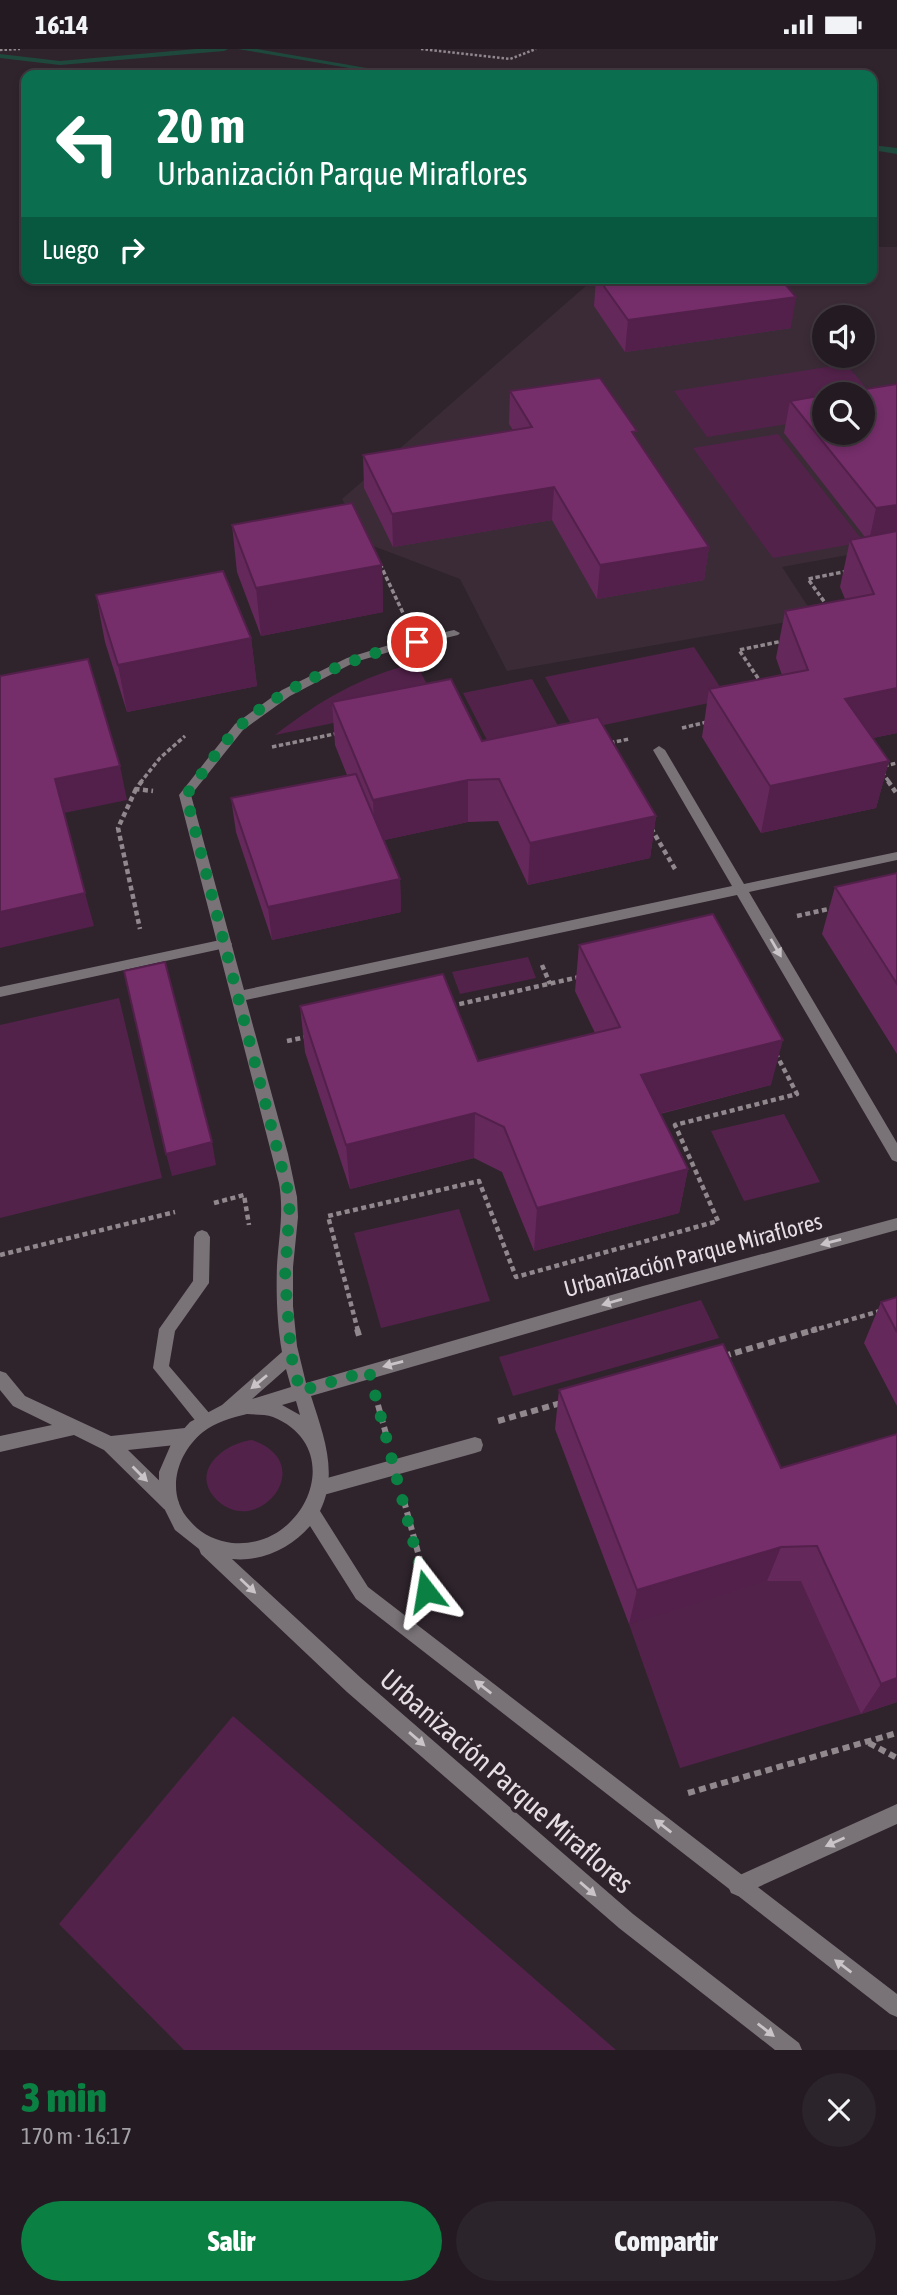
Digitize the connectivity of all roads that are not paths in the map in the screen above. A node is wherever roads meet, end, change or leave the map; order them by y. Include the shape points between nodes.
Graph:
1 (454, 633) dead end
2 (659, 750) dead end
3 (897, 856) edge
4 (742, 890) junction
5 (225, 943) junction
6 (0, 992) edge
7 (239, 996) junction
8 (897, 1156) edge
9 (897, 1224) edge
10 (202, 1237) dead end
11 (291, 1355) junction
12 (0, 1378) edge
13 (300, 1391) junction
14 (254, 1406) junction
15 (228, 1409) junction
16 (204, 1419) junction
17 (75, 1427) junction
18 (186, 1436) junction
19 (314, 1441) junction
20 (0, 1444) edge
21 (110, 1444) junction
22 (475, 1445) dead end
23 (320, 1488) junction
24 (170, 1503) junction
25 (311, 1512) junction
26 (198, 1540) junction
27 (897, 1814) edge
28 (738, 1886) junction
29 (897, 2007) edge
30 (792, 2050) edge

1 - 5 street via 351,660 286,694 239,727 186,795
2 - 4 street
3 - 4 street
4 - 7 street
4 -> 8 street
5 - 6 street
5 - 7 street
7 - 11 street via 290,1199 285,1277
9 -> 13 street, Urbanización Parque Miraflores
10 - 16 street via 201,1283 166,1329 161,1368
11 - 13 street
11 -> 15 street
12 - 17 street via 19,1401
13 - 14 street, Urbanización Parque Miraflores
13 - 19 street
14 - 15 street
14 - 19 street via 278,1411 299,1423
15 - 16 street
16 - 18 street
17 - 20 street
17 - 21 street
18 - 21 street
18 - 24 street via 168,1479
19 - 23 street via 321,1463
21 -> 24 street
22 - 23 street
23 - 25 street
24 - 26 street via 181,1524
25 - 26 street via 293,1532 271,1545 246,1551 220,1550
28 -> 25 street via 362,1593
26 -> 30 street, Urbanización Parque Miraflores via 354,1685 626,1921
27 -> 28 street
29 -> 28 street

